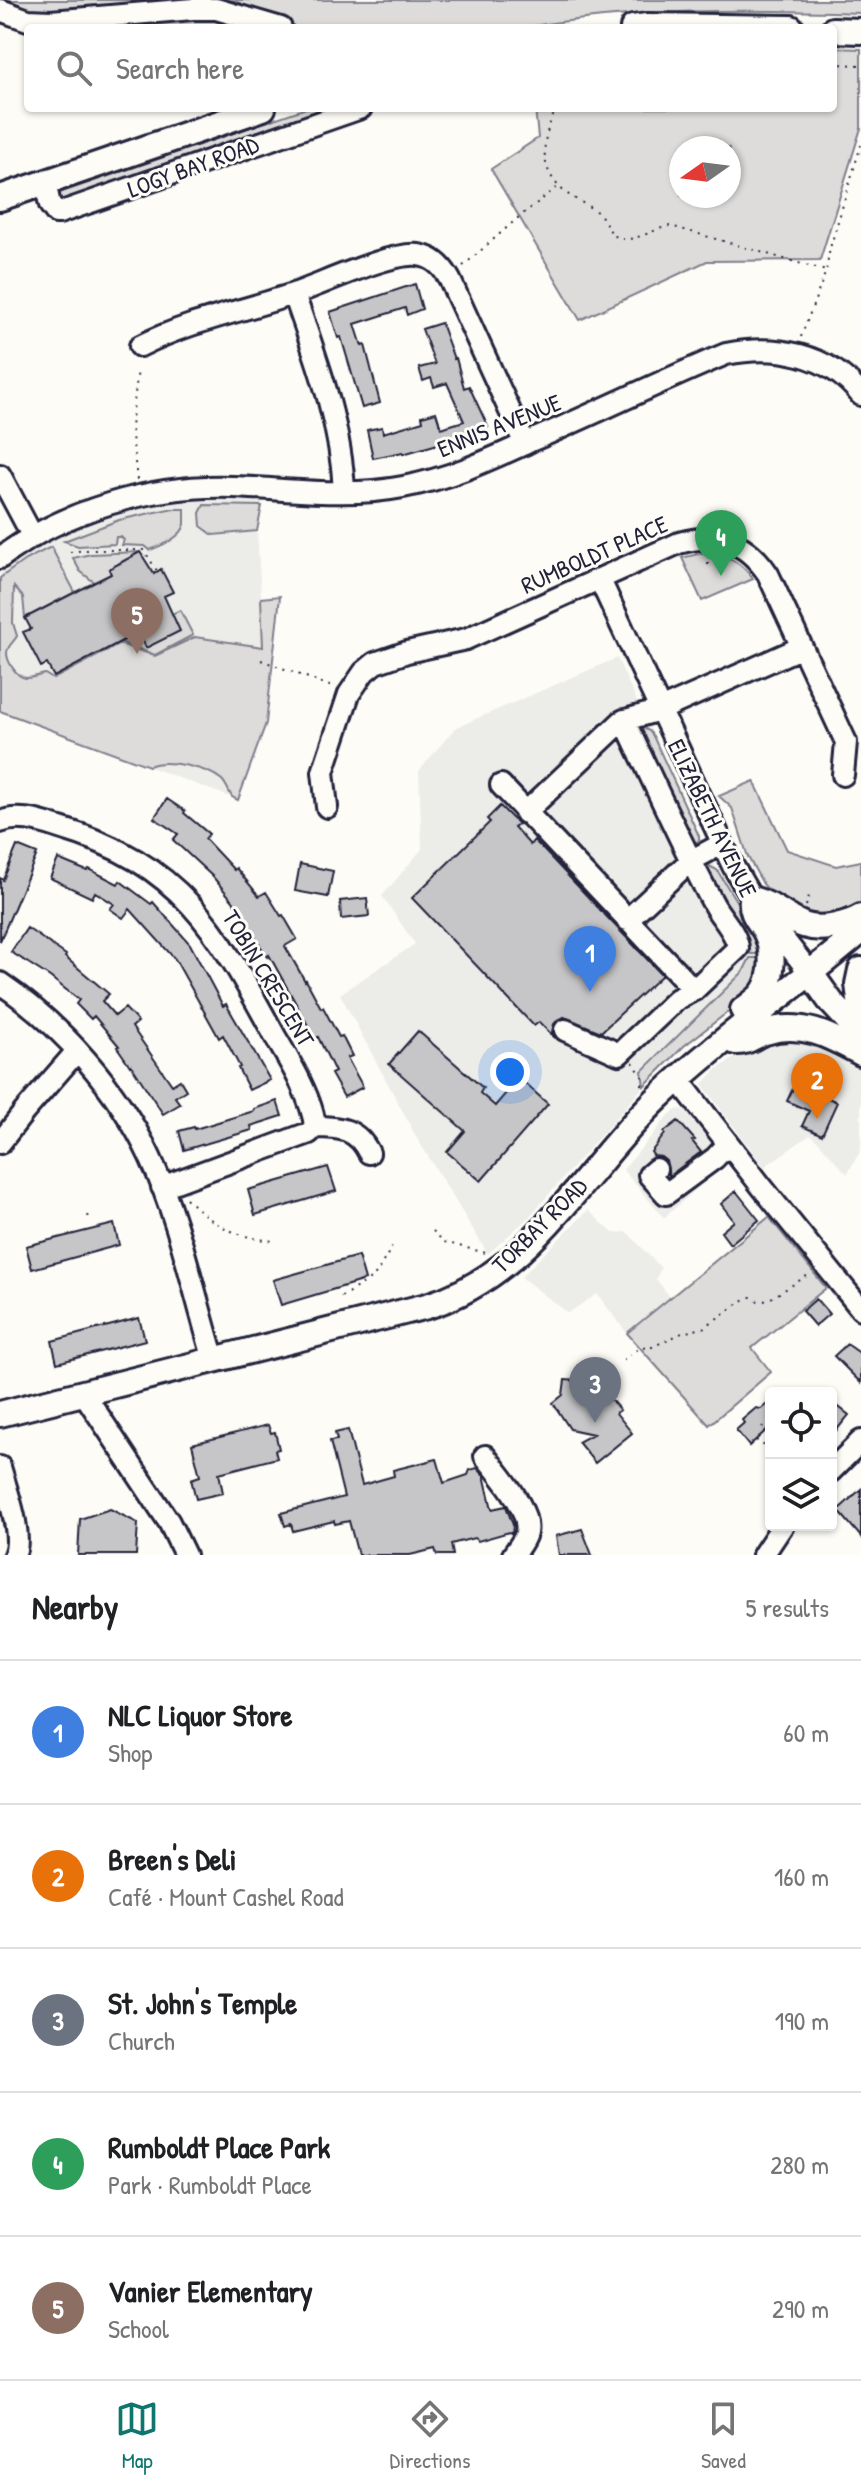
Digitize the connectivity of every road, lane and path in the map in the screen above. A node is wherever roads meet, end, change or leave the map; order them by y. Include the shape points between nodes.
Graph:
1 (0, 10) edge
2 (267, 24) edge
3 (837, 30) edge
4 (861, 31) edge
5 (837, 64) edge
6 (861, 65) edge
7 (251, 112) edge
8 (349, 112) edge
9 (555, 112) edge
10 (861, 145) edge
11 (45, 182) junction
12 (559, 186) junction
13 (0, 198) edge
14 (459, 269) dead end
15 (826, 271) junction
16 (294, 294) junction
17 (801, 338) dead end
18 (140, 346) dead end
19 (138, 369) dead end
20 (861, 395) edge
21 (525, 444) junction
22 (0, 475) edge
23 (137, 481) dead end
24 (344, 491) junction
25 (33, 537) junction
26 (710, 549) dead end
27 (70, 552) dead end
28 (0, 558) edge
29 (708, 565) dead end
30 (157, 571) dead end
31 (600, 580) junction
32 (802, 647) junction
33 (261, 660) dead end
34 (338, 690) dead end
35 (660, 710) junction
36 (624, 720) junction
37 (843, 775) dead end
38 (501, 785) dead end
39 (327, 807) dead end
40 (525, 813) junction
41 (0, 822) edge
42 (722, 844) junction
43 (690, 861) junction
44 (752, 899) junction
45 (861, 917) edge
46 (627, 920) junction
47 (861, 931) edge
48 (861, 970) edge
49 (811, 974) junction
50 (0, 983) edge
51 (694, 990) junction
52 (861, 1008) edge
53 (565, 1030) dead end
54 (861, 1034) edge
55 (725, 1041) junction
56 (624, 1049) junction
57 (77, 1051) junction
58 (861, 1053) edge
59 (678, 1079) junction
60 (642, 1090) dead end
61 (315, 1127) junction
62 (0, 1143) edge
63 (728, 1144) junction
64 (369, 1153) dead end
65 (656, 1169) dead end
66 (162, 1187) junction
67 (182, 1194) dead end
68 (88, 1215) dead end
69 (90, 1220) dead end
70 (433, 1231) dead end
71 (277, 1241) dead end
72 (395, 1242) dead end
73 (491, 1254) dead end
74 (814, 1271) dead end
75 (341, 1297) dead end
76 (861, 1309) edge
77 (214, 1360) junction
78 (623, 1360) dead end
79 (83, 1392) junction
80 (0, 1414) edge
81 (762, 1426) dead end
82 (765, 1430) edge
83 (756, 1440) dead end
84 (861, 1441) edge
85 (765, 1445) edge
86 (485, 1456) dead end
87 (837, 1465) edge
88 (0, 1467) edge
89 (779, 1531) edge
90 (11, 1550) edge
91 (185, 1555) edge
92 (513, 1555) edge
93 (763, 1555) edge

1 - 2 street via 51,21 216,9
3 - 4 main road
5 - 6 path
7 - 11 main road, LOGY BAY ROAD
8 - 11 street, LOGY BAY ROAD via 59,213 50,205
9 - 12 path via 542,153
10 - 15 path
11 - 13 main road, LOGY BAY ROAD
12 - 14 path
12 - 15 path via 605,219 620,239 671,226
15 - 17 path
16 - 18 street
16 - 21 street via 391,258 432,259 450,280
16 - 24 street via 335,421
19 - 23 path via 131,427
20 - 21 street, ENNIS AVENUE via 847,380 806,356 751,349 704,363
21 - 24 street, ENNIS AVENUE via 430,481
22 - 25 street
24 - 25 street, ENNIS AVENUE via 230,487 168,492 117,502
25 - 28 street, ENNIS AVENUE
26 - 29 path
27 - 30 path via 144,550
31 - 32 street, RUMBOLDT PLACE via 679,543 728,540 759,560
31 - 35 street, ELIZABETH AVENUE
31 - 39 street, RUMBOLDT PLACE via 466,639 389,657 364,672 349,694 323,772
32 - 35 street
32 - 37 street, RUMBOLDT PLACE via 846,742
33 - 34 path
35 - 36 street
35 - 42 street, ELIZABETH AVENUE
36 - 40 street
36 - 43 street
38 - 40 street
40 - 46 street
41 - 61 street, TOBIN CRESCENT via 19,818 99,842 155,872 194,906 225,947 288,1059
42 - 43 street
42 - 44 street, ELIZABETH AVENUE
43 - 46 street
43 - 51 street via 738,943 735,953
44 - 45 main road via 810,928
44 - 49 street, ELIZABETH AVENUE
44 - 55 main road via 752,911 769,939 769,977 761,996 728,1022
46 - 51 street
47 - 49 main road, TORBAY ROAD
48 - 52 main road
49 - 54 main road, ELIZABETH AVENUE
49 - 55 main road, TORBAY ROAD
50 - 57 street
51 - 56 street via 677,999
53 - 56 street via 619,1054
55 - 58 main road via 742,1043 764,1032 799,1028 826,1034
55 - 59 main road, TORBAY ROAD
56 - 60 path via 640,1072
57 - 62 street
57 - 66 street via 136,1131
59 - 63 street
59 - 77 main road, TORBAY ROAD via 528,1244 486,1279 441,1302
61 - 64 street via 353,1132
61 - 66 street via 300,1138
63 - 65 street via 666,1194 649,1175
63 - 76 street
66 - 77 street
67 - 71 path via 225,1230
68 - 69 path
70 - 73 path via 440,1241
72 - 75 path via 374,1277
74 - 78 path via 768,1300 748,1297 703,1328 639,1348
77 - 79 main road, TORBAY ROAD
79 - 80 main road, TORBAY ROAD
79 - 91 street
81 - 82 path
83 - 85 path
84 - 87 street
86 - 92 street via 525,1518 525,1535
88 - 90 street
89 - 93 street

